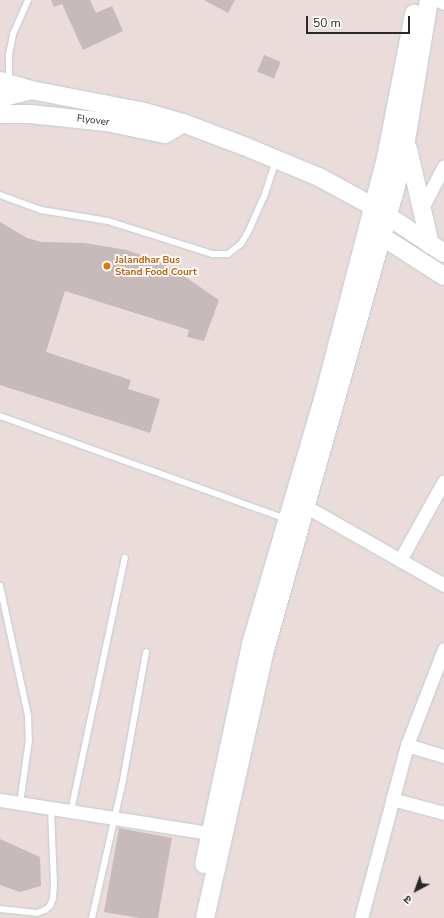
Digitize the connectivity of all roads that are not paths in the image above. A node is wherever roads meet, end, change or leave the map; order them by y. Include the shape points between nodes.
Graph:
1 (28, 0) edge
2 (417, 0) edge
3 (429, 0) edge
4 (438, 0) edge
5 (444, 3) edge
6 (3, 87) edge
7 (0, 114) edge
8 (183, 123) junction
9 (406, 140) junction
10 (277, 159) junction
11 (444, 166) edge
12 (0, 195) edge
13 (422, 208) junction
14 (381, 212) junction
15 (375, 232) junction
16 (437, 248) edge
17 (444, 276) edge
18 (0, 416) edge
19 (444, 481) edge
20 (300, 503) junction
21 (288, 520) junction
22 (125, 558) dead end
23 (400, 560) junction
24 (444, 585) edge
25 (0, 586) edge
26 (444, 649) edge
27 (146, 652) dead end
28 (407, 745) junction
29 (444, 756) edge
30 (392, 799) junction
31 (0, 800) edge
32 (20, 803) junction
33 (51, 808) junction
34 (71, 811) junction
35 (444, 813) edge
36 (113, 817) junction
37 (216, 834) junction
38 (0, 909) edge
39 (92, 918) edge
40 (193, 918) edge
41 (205, 918) edge
42 (361, 918) edge

1 - 6 lane via 13,34
2 - 14 street via 386,158
3 - 9 street
4 - 5 street
6 - 8 street via 144,112
7 - 8 street, Flyover via 30,114 99,122 165,134
8 - 10 street
9 - 13 street
9 - 14 street via 402,165
10 - 12 lane via 249,230 241,244 228,254 212,254 108,221 41,210
10 - 14 street via 319,177
11 - 13 street
13 - 16 street
14 - 15 street
14 - 16 street
15 - 17 street
15 - 20 street
18 - 21 lane
19 - 23 street
20 - 21 street
20 - 23 street
20 - 37 street via 265,650
21 - 37 street via 251,644
22 - 34 lane
23 - 24 street
25 - 32 lane via 28,716 29,740
26 - 28 street
27 - 36 lane via 123,780
28 - 29 street
28 - 30 street
30 - 35 street
30 - 42 street
31 - 32 street
32 - 33 street
33 - 34 street
33 - 38 lane via 54,884 50,906 38,913
34 - 36 street
36 - 37 street
36 - 39 lane
37 - 40 street
37 - 41 street

